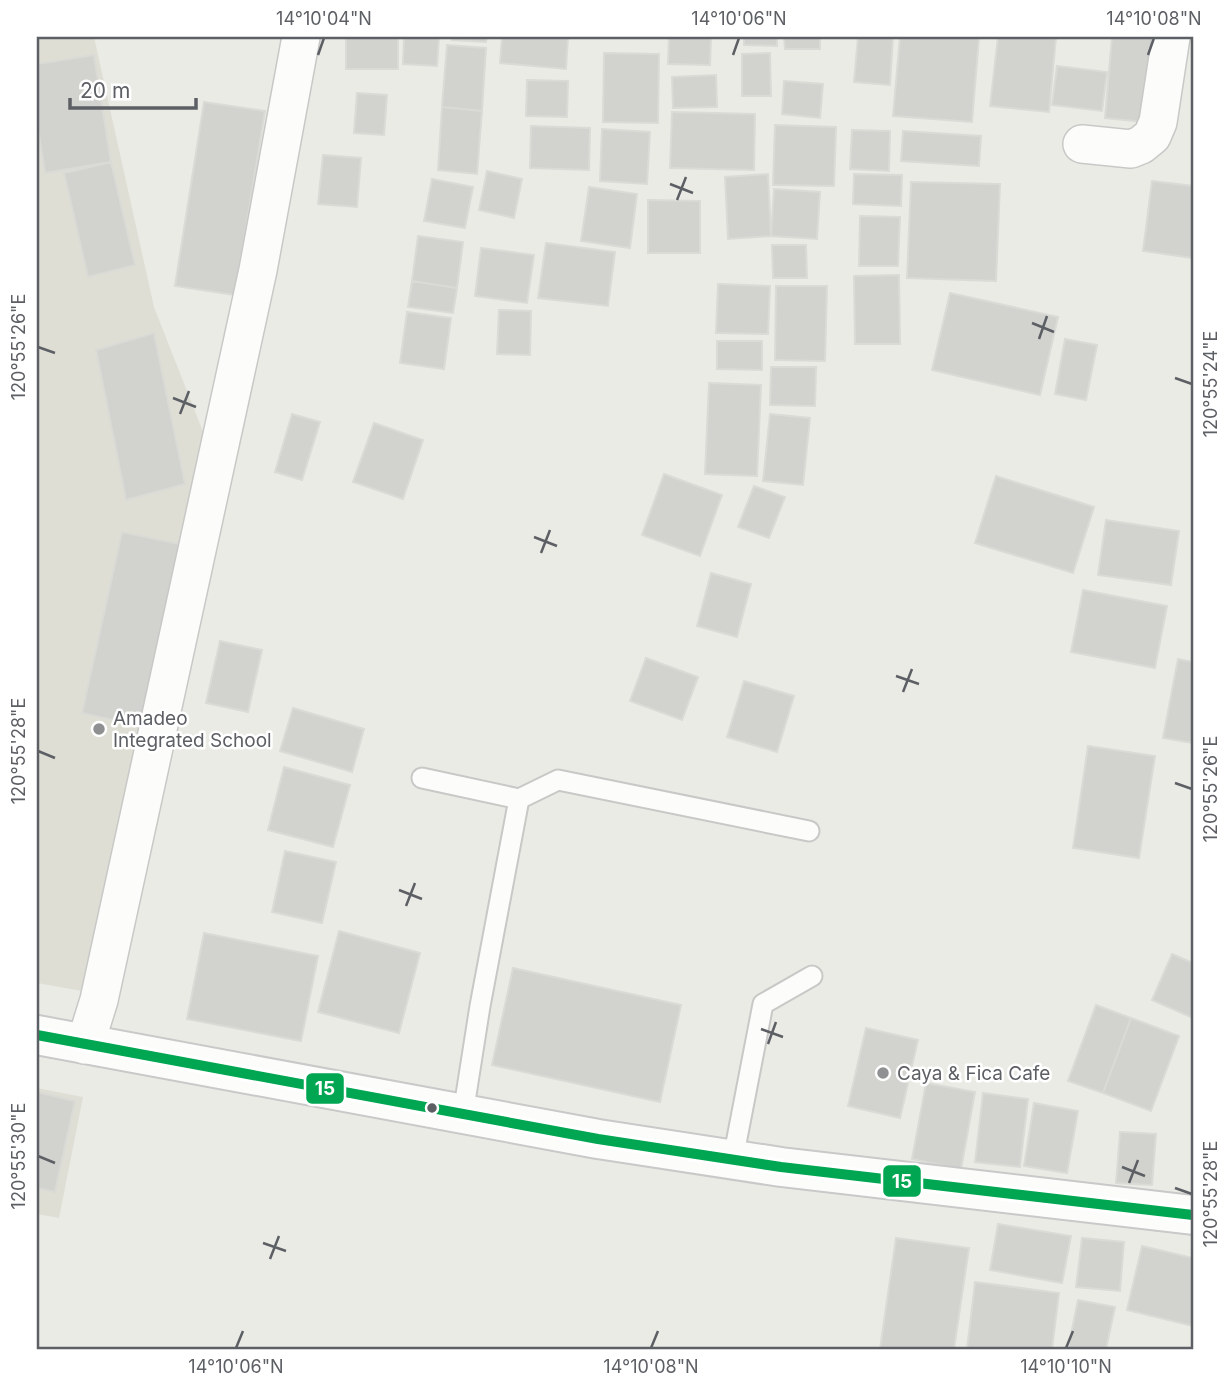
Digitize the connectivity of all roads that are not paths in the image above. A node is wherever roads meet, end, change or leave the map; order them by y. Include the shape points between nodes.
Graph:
1 (301, 37) edge
2 (1171, 37) edge
3 (1082, 144) dead end
4 (422, 778) dead end
5 (519, 799) junction
6 (810, 831) dead end
7 (812, 976) dead end
8 (37, 1035) edge
9 (85, 1045) junction
10 (463, 1115) junction
11 (733, 1159) junction
12 (1193, 1216) edge

1 - 9 street via 253,297 99,1000
2 - 3 street via 1152,136 1131,149
4 - 5 lane
5 - 6 lane via 558,780
5 - 10 lane
7 - 11 lane via 762,1003
8 - 9 main road
9 - 10 main road
10 - 11 main road
11 - 12 main road

